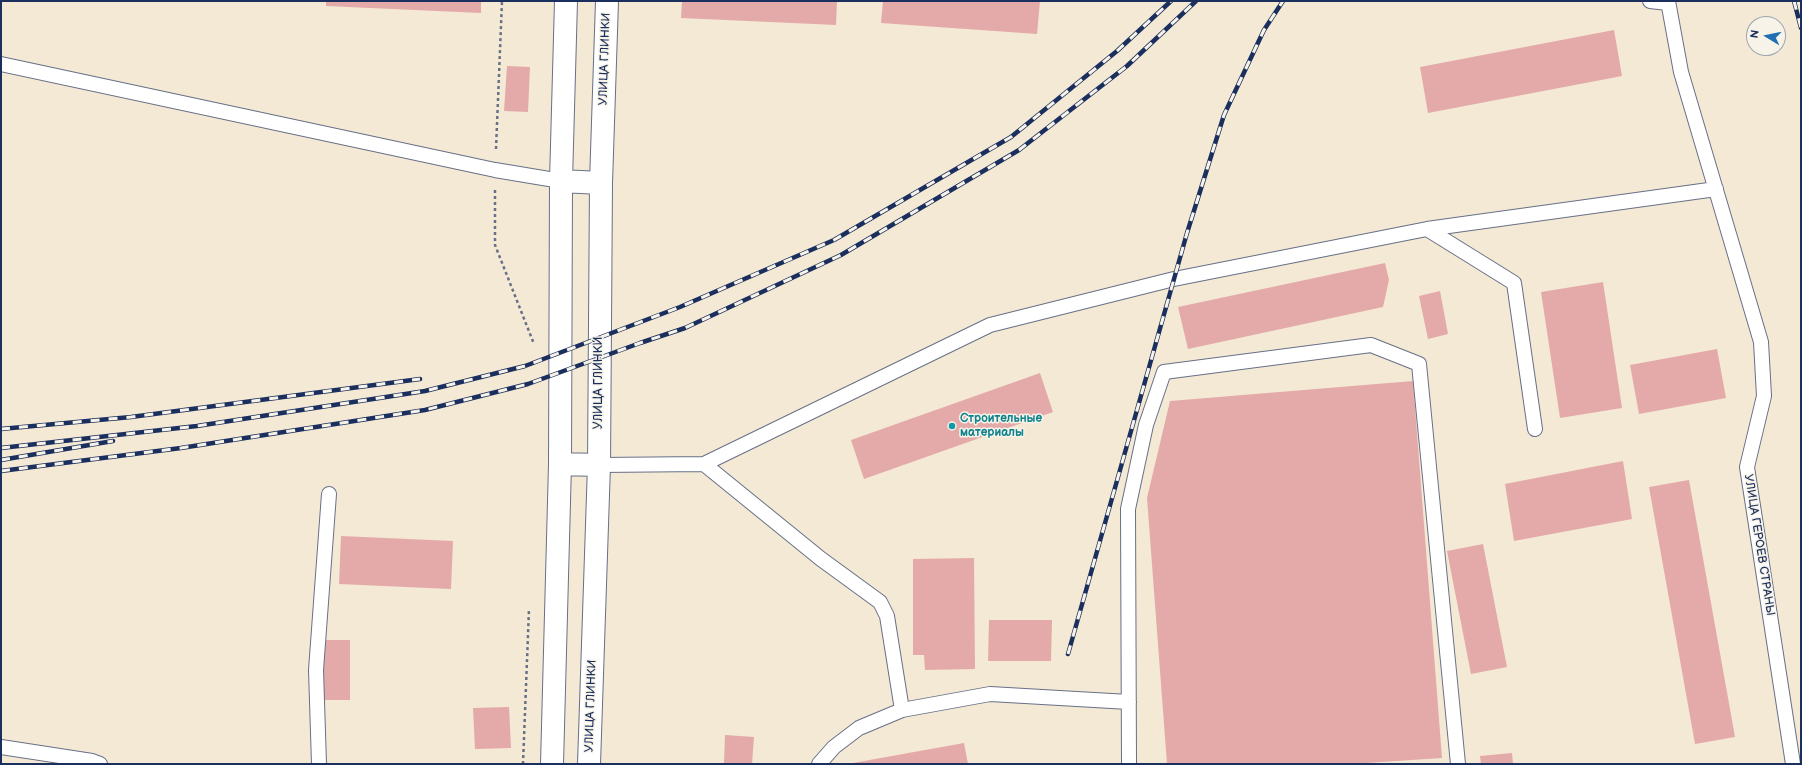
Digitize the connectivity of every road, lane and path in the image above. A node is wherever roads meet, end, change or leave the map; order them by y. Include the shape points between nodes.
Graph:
1 (502, 1) edge
2 (566, 1) edge
3 (607, 1) edge
4 (1650, 1) edge
5 (1668, 2) edge
6 (1, 64) edge
7 (495, 170) junction
8 (561, 181) junction
9 (601, 183) junction
10 (1716, 189) junction
11 (1427, 228) junction
12 (535, 346) dead end
13 (1535, 429) dead end
14 (560, 464) junction
15 (704, 464) junction
16 (599, 465) junction
17 (329, 494) dead end
18 (529, 605) dead end
19 (1129, 702) junction
20 (902, 710) junction
21 (1, 747) edge
22 (100, 764) edge
23 (319, 764) edge
24 (523, 764) edge
25 (552, 764) edge
26 (589, 764) edge
27 (819, 764) edge
28 (1128, 764) edge
29 (1458, 764) edge
30 (1793, 764) edge

1 - 7 path
2 - 8 highway
3 - 9 highway, УЛИЦА ГЛИНКИ
4 - 5 lane
5 - 10 lane, УЛИЦА ГЕРОЕВ СТРАНЫ via 1681,72
6 - 7 lane
7 - 8 lane
7 - 12 path via 494,244
8 - 9 highway
8 - 14 highway
9 - 16 highway, УЛИЦА ГЛИНКИ
10 - 11 lane
10 - 30 lane, УЛИЦА ГЕРОЕВ СТРАНЫ via 1761,342 1764,396 1747,467
11 - 13 lane via 1514,283
11 - 15 lane via 1174,279 990,325
14 - 16 highway
14 - 25 highway
15 - 16 lane
15 - 20 lane via 821,559 880,602 887,616
16 - 26 highway, УЛИЦА ГЛИНКИ
17 - 23 lane via 316,670
18 - 24 path
19 - 20 lane via 990,694
19 - 28 lane
19 - 29 lane via 1128,509 1146,425 1164,372 1371,345 1419,364
20 - 27 lane via 859,728 834,747
21 - 22 lane

